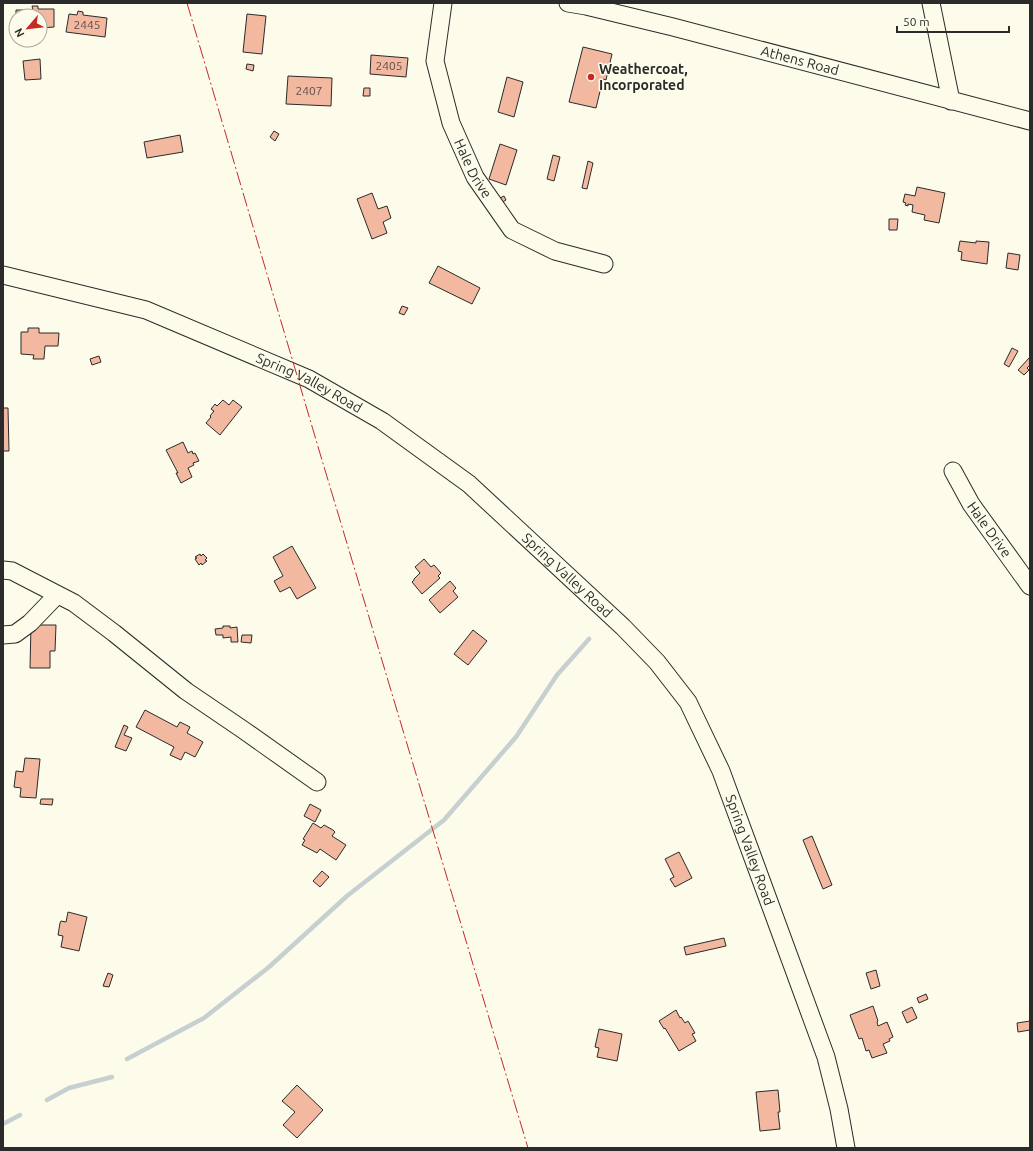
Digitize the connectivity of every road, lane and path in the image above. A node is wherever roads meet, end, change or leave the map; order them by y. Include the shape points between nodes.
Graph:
1 (443, 3) edge
2 (568, 3) edge
3 (931, 3) edge
4 (586, 5) edge
5 (951, 101) junction
6 (1030, 122) edge
7 (604, 264) dead end
8 (3, 275) edge
9 (953, 471) dead end
10 (3, 570) edge
11 (1030, 586) edge
12 (57, 595) junction
13 (3, 635) edge
14 (317, 782) dead end
15 (846, 1148) edge

1 - 7 street, Hale Drive via 435,61 451,123 475,177 512,230 555,251
2 - 4 street, Athens Road
3 - 5 street
4 - 5 street, Athens Road
5 - 6 street, Athens Road
8 - 15 street, Spring Valley Road via 146,310 309,379 382,421 469,484 623,627 657,662 688,702 721,771 826,1057
9 - 11 street, Hale Drive via 971,504
10 - 12 street via 12,571
12 - 13 street via 15,634
12 - 14 street via 74,604 186,691

